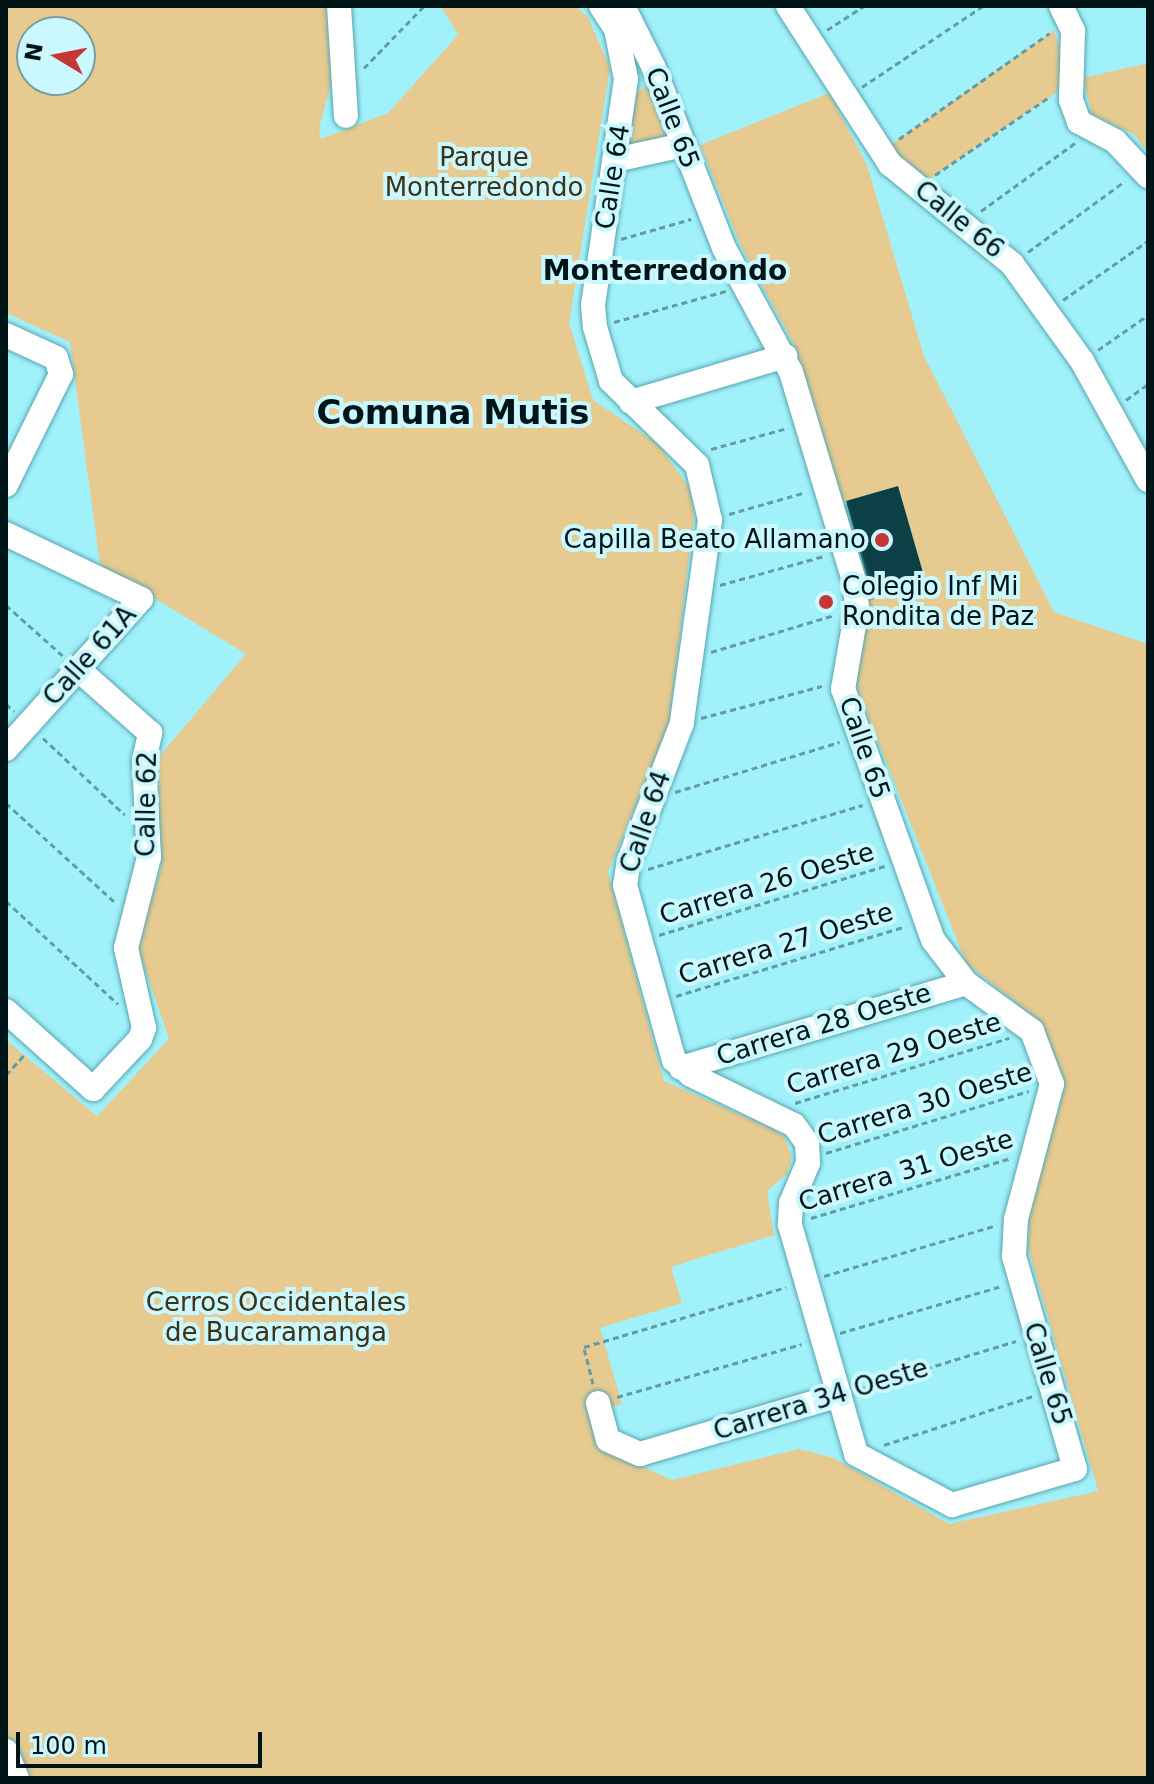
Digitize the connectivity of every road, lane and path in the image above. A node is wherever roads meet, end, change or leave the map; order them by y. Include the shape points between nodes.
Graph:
1 (339, 6) edge
2 (424, 6) edge
3 (601, 6) edge
4 (623, 6) edge
5 (788, 6) edge
6 (864, 6) edge
7 (983, 6) edge
8 (1065, 13) edge
9 (811, 42) junction
10 (653, 66) junction
11 (626, 79) junction
12 (1071, 83) junction
13 (345, 88) junction
14 (846, 98) junction
15 (346, 116) dead end
16 (1091, 130) junction
17 (683, 145) junction
18 (880, 153) junction
19 (615, 160) junction
20 (1145, 173) edge
21 (918, 187) junction
22 (709, 214) junction
23 (965, 223) junction
24 (1148, 241) edge
25 (602, 245) junction
26 (1012, 264) junction
27 (744, 285) junction
28 (1047, 311) junction
29 (1148, 315) edge
30 (595, 327) junction
31 (6, 335) edge
32 (785, 356) junction
33 (1082, 361) junction
34 (1148, 384) edge
35 (631, 402) junction
36 (1109, 411) junction
37 (806, 423) junction
38 (688, 456) junction
39 (1148, 480) edge
40 (6, 485) edge
41 (825, 486) junction
42 (710, 520) junction
43 (6, 534) edge
44 (845, 551) junction
45 (700, 590) junction
46 (6, 605) edge
47 (857, 608) junction
48 (691, 658) junction
49 (78, 669) junction
50 (842, 680) junction
51 (6, 704) edge
52 (682, 723) junction
53 (28, 724) junction
54 (859, 737) junction
55 (6, 749) edge
56 (652, 799) junction
57 (882, 799) junction
58 (6, 803) edge
59 (148, 836) junction
60 (904, 860) junction
61 (625, 876) junction
62 (6, 901) edge
63 (131, 917) junction
64 (926, 920) junction
65 (639, 941) junction
66 (966, 983) junction
67 (657, 1001) junction
68 (121, 1007) dead end
69 (6, 1011) edge
70 (1032, 1031) junction
71 (38, 1039) junction
72 (681, 1068) junction
73 (6, 1075) edge
74 (1052, 1084) junction
75 (767, 1112) junction
76 (1034, 1151) junction
77 (809, 1159) junction
78 (790, 1225) junction
79 (1035, 1336) junction
80 (584, 1347) dead end
81 (1052, 1390) junction
82 (839, 1395) junction
83 (598, 1403) joint
84 (856, 1454) junction
85 (6, 1751) edge
86 (17, 1778) edge

1 - 13 street
2 - 13 path
3 - 11 street, Calle 65 via 616,29
4 - 10 street, Calle 65
5 - 9 street, Calle 66
6 - 9 path
7 - 14 path
8 - 12 street
8 - 18 path
9 - 14 street, Calle 66
10 - 11 street via 643,76
10 - 17 street, Calle 65
11 - 19 street, Calle 64
12 - 16 street via 1073,110
12 - 21 path
13 - 15 street
14 - 18 street, Calle 66
16 - 20 street via 1115,141
16 - 23 path
17 - 19 street
17 - 22 street, Calle 65
18 - 21 street, Calle 66
19 - 25 street, Calle 64
20 - 26 path
21 - 23 street, Calle 66
22 - 25 path
22 - 27 street, Calle 65
23 - 26 street, Calle 66
24 - 28 path
25 - 30 street, Calle 64
26 - 28 street, Calle 66
27 - 30 path
27 - 32 street, Calle 65
28 - 33 street, Calle 66
29 - 33 path
30 - 35 street, Calle 64 via 611,381
31 - 40 street via 56,358 61,374
32 - 35 street
32 - 37 street, Calle 65
33 - 36 street, Calle 66
34 - 36 path
35 - 38 street, Calle 64
36 - 39 street, Calle 66
37 - 38 path
37 - 41 street, Calle 65
38 - 42 street, Calle 64 via 700,473
41 - 42 path
41 - 44 street, Calle 65
42 - 45 street, Calle 64
43 - 49 street, Calle 61A via 141,599
44 - 45 path
44 - 47 street, Calle 65
45 - 48 street, Calle 64
46 - 49 path
47 - 48 path
47 - 50 street, Calle 65
48 - 52 street, Calle 64
49 - 53 street, Calle 61A
49 - 59 street, Calle 62 via 150,733 144,760
50 - 52 path
50 - 54 street, Calle 65
51 - 53 path
52 - 56 street, Calle 64
53 - 55 street, Calle 61A
53 - 59 path
54 - 56 path
54 - 57 street, Calle 65
56 - 61 street, Calle 64
57 - 60 street, Calle 65
57 - 61 path
58 - 63 path
59 - 63 street, Calle 62 via 145,881
60 - 64 street, Calle 65
60 - 65 path, Carrera 26 Oeste
61 - 65 street, Calle 64
62 - 68 path
63 - 71 street, Calle 62 via 126,948 144,1028 140,1039 93,1089
64 - 66 street, Calle 65 via 939,950
64 - 67 path, Carrera 27 Oeste
65 - 67 street, Calle 64
66 - 70 street, Calle 65
66 - 72 street, Carrera 28 Oeste
67 - 72 street, Calle 64
69 - 71 street
70 - 74 street
70 - 75 path, Carrera 29 Oeste
71 - 73 path
72 - 75 street
74 - 76 street, Calle 65
74 - 77 path, Carrera 30 Oeste
75 - 77 street via 802,1133
76 - 78 path, Carrera 31 Oeste
76 - 79 street, Calle 65 via 1016,1219 1014,1256
77 - 78 street via 791,1203
78 - 82 street
79 - 81 street, Calle 65
79 - 82 path, Carrera 34 Oeste
80 - 83 path
81 - 84 path
81 - 84 street, Calle 65 via 1075,1469 952,1505
82 - 83 street, Carrera 34 Oeste via 640,1454 608,1440
82 - 84 street
85 - 86 street

